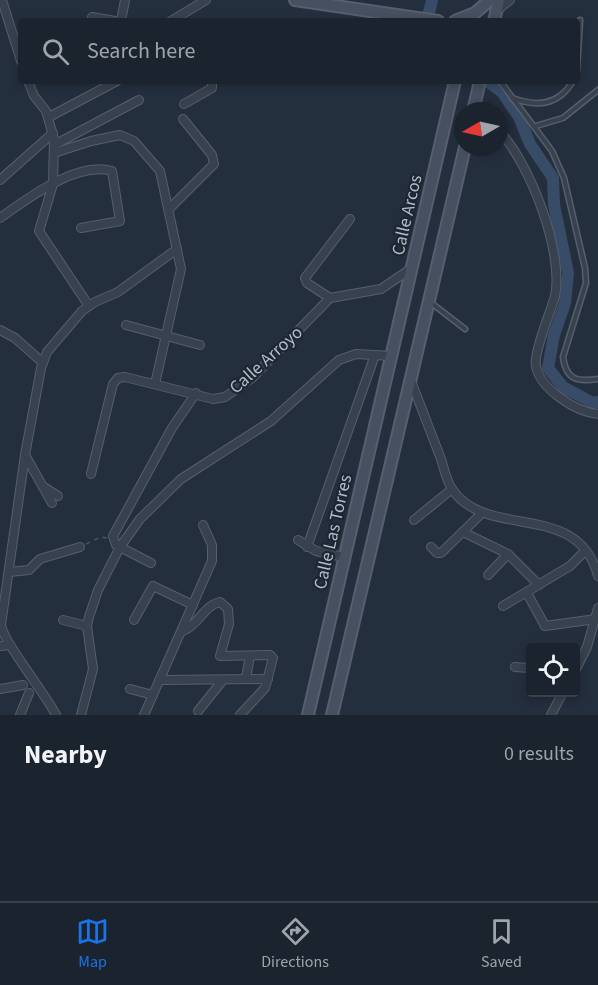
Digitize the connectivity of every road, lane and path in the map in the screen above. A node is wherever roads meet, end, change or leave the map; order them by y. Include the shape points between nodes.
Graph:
1 (2, 0) edge
2 (124, 0) edge
3 (206, 0) edge
4 (295, 0) edge
5 (490, 0) edge
6 (510, 0) edge
7 (496, 11) edge
8 (122, 18) edge
9 (176, 18) edge
10 (415, 18) edge
11 (470, 18) edge
12 (18, 51) edge
13 (29, 84) edge
14 (111, 84) edge
15 (212, 84) edge
16 (454, 84) edge
17 (479, 84) edge
18 (502, 84) edge
19 (570, 84) edge
20 (598, 90) edge
21 (511, 98) junction
22 (139, 100) dead end
23 (476, 102) edge
24 (184, 104) dead end
25 (49, 117) junction
26 (183, 119) dead end
27 (536, 126) junction
28 (53, 133) junction
29 (508, 142) edge
30 (54, 149) junction
31 (463, 156) edge
32 (0, 180) edge
33 (53, 184) junction
34 (170, 208) junction
35 (0, 218) edge
36 (350, 219) dead end
37 (81, 228) dead end
38 (177, 249) junction
39 (412, 268) junction
40 (330, 298) junction
41 (429, 301) junction
42 (89, 306) junction
43 (126, 325) dead end
44 (465, 329) dead end
45 (0, 330) edge
46 (167, 337) junction
47 (200, 345) dead end
48 (375, 355) junction
49 (392, 356) junction
50 (42, 362) junction
51 (411, 379) junction
52 (598, 379) edge
53 (155, 384) junction
54 (196, 393) junction
55 (598, 414) edge
56 (25, 455) junction
57 (91, 474) dead end
58 (43, 486) junction
59 (452, 489) junction
60 (58, 496) dead end
61 (52, 503) dead end
62 (482, 513) junction
63 (414, 520) dead end
64 (203, 525) dead end
65 (463, 532) junction
66 (298, 540) dead end
67 (113, 541) junction
68 (80, 547) joint
69 (120, 547) junction
70 (307, 547) junction
71 (430, 547) dead end
72 (585, 551) junction
73 (508, 554) junction
74 (344, 557) junction
75 (151, 563) dead end
76 (9, 572) junction
77 (488, 575) dead end
78 (598, 576) edge
79 (539, 585) junction
80 (527, 593) junction
81 (3, 595) edge
82 (193, 605) junction
83 (503, 606) dead end
84 (598, 608) edge
85 (596, 619) junction
86 (63, 620) dead end
87 (134, 620) dead end
88 (87, 626) junction
89 (183, 632) junction
90 (10, 645) junction
91 (0, 646) edge
92 (250, 656) junction
93 (580, 661) edge
94 (515, 666) dead end
95 (526, 667) edge
96 (246, 678) junction
97 (268, 679) junction
98 (159, 680) junction
99 (223, 680) junction
100 (23, 685) dead end
101 (0, 689) edge
102 (130, 689) dead end
103 (29, 693) dead end
104 (153, 695) junction
105 (561, 697) edge
106 (198, 711) dead end
107 (20, 715) edge
108 (56, 715) edge
109 (81, 715) edge
110 (144, 715) edge
111 (240, 715) edge
112 (308, 715) edge
113 (332, 715) edge
114 (551, 715) edge

1 - 12 street
2 - 8 street
3 - 9 street
4 - 10 main road
5 - 11 main road
6 - 7 street
13 - 25 street
14 - 25 street
15 - 24 street via 212,88
16 - 39 main road, Calle Arcos
17 - 23 main road
18 - 21 lane
19 - 21 lane via 547,104 533,105
20 - 27 lane via 563,118
21 - 27 lane
22 - 30 street
25 - 28 street
26 - 34 street via 212,155 214,164
27 - 52 lane via 564,178 585,268 586,283 563,357 565,370 581,382
28 - 30 street
28 - 32 street
29 - 55 street via 517,152 544,215 555,269 555,296 536,367 542,380 559,396
30 - 33 street
30 - 34 street via 120,135 130,138 160,171
31 - 41 main road
33 - 35 street
33 - 37 street via 91,172 113,173 120,221
33 - 42 street via 39,231
34 - 38 street
36 - 40 street via 305,278
38 - 42 street via 118,292
38 - 46 street via 181,274
39 - 40 street via 381,289
39 - 49 main road, Calle Arcos
40 - 54 street, Calle Arroyo via 242,385 218,399
41 - 44 lane
41 - 51 main road
42 - 50 street via 65,328
43 - 46 street
45 - 50 street
46 - 47 street
46 - 53 street
48 - 49 street
48 - 69 street via 356,354 339,360 272,421 192,471 140,519
48 - 70 street
49 - 74 main road, Calle Las Torres
50 - 56 street
51 - 59 street
51 - 113 main road
53 - 54 street, Calle Arroyo
53 - 57 street, Calle Arroyo via 124,376 115,380
54 - 67 street via 172,428
56 - 58 street
56 - 76 street
58 - 60 street
58 - 61 street
59 - 62 street
59 - 63 street
62 - 65 street
62 - 72 street via 547,526 569,535
64 - 82 street via 213,555
65 - 71 street via 441,553
65 - 73 street
66 - 70 street
67 - 68 path via 101,537
67 - 69 street
68 - 76 street via 40,559 29,570
69 - 75 street
69 - 88 street via 98,590
70 - 74 street
72 - 78 street
72 - 79 street via 570,566
73 - 77 street
73 - 79 street
74 - 112 main road, Calle Las Torres
76 - 81 street
79 - 80 street
80 - 83 street
80 - 85 street via 542,625
81 - 90 street via 2,628
82 - 87 street via 153,586
82 - 89 street
84 - 85 street
85 - 93 street
86 - 88 street
88 - 109 street via 93,669
89 - 92 street via 194,627 207,608 220,602 228,609 229,624 220,656
89 - 98 street
90 - 91 street
90 - 108 street
92 - 96 street
92 - 97 street via 273,658
94 - 95 street
96 - 97 street
96 - 99 street
97 - 111 street via 265,688
98 - 99 street
98 - 104 street
99 - 106 street
100 - 101 street
102 - 104 street
103 - 107 street
104 - 110 street
105 - 114 street

